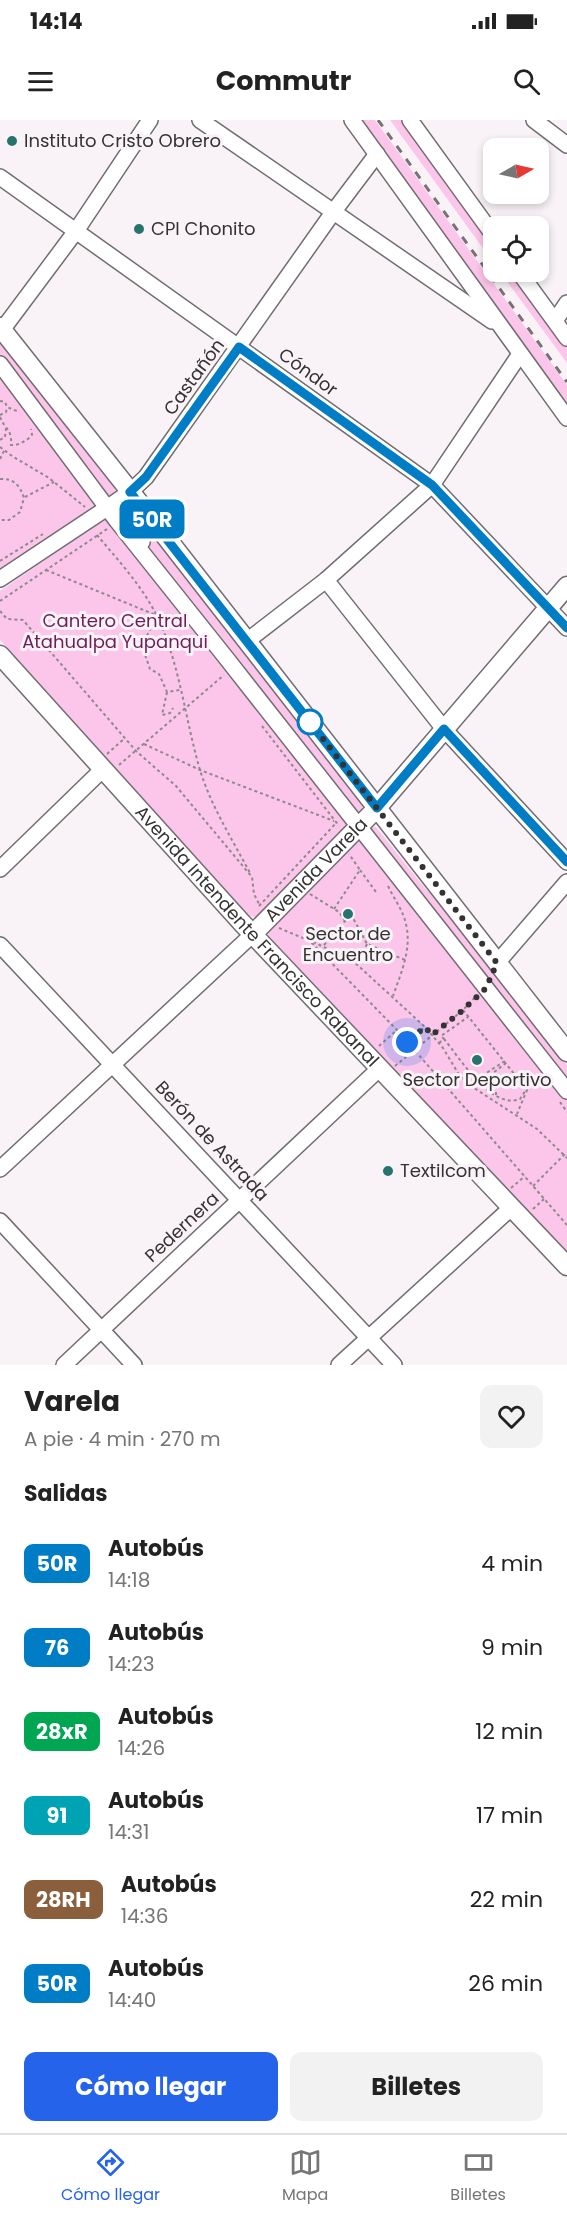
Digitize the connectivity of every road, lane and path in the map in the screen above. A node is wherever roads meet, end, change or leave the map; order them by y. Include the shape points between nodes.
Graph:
1 (150, 120) edge
2 (200, 120) edge
3 (352, 120) edge
4 (410, 120) edge
5 (534, 120) edge
6 (567, 145) edge
7 (377, 154) junction
8 (0, 177) edge
9 (334, 211) junction
10 (483, 221) edge
11 (76, 231) junction
12 (526, 282) edge
13 (567, 303) edge
14 (555, 321) junction
15 (502, 327) junction
16 (1, 329) edge
17 (567, 338) edge
18 (239, 347) junction
19 (520, 354) junction
20 (0, 364) edge
21 (0, 400) edge
22 (7, 407) junction
23 (0, 416) edge
24 (24, 417) dead end
25 (567, 418) edge
26 (6, 426) junction
27 (31, 427) dead end
28 (0, 440) edge
29 (0, 447) edge
30 (4, 450) junction
31 (0, 459) edge
32 (0, 479) edge
33 (54, 482) junction
34 (432, 485) junction
35 (130, 492) junction
36 (24, 498) junction
37 (85, 507) dead end
38 (107, 508) junction
39 (0, 520) edge
40 (117, 522) junction
41 (97, 535) junction
42 (46, 570) junction
43 (158, 571) junction
44 (0, 579) edge
45 (326, 580) junction
46 (567, 586) edge
47 (0, 601) edge
48 (548, 608) junction
49 (157, 616) junction
50 (185, 627) dead end
51 (567, 628) edge
52 (247, 641) junction
53 (0, 655) edge
54 (234, 668) junction
55 (180, 690) junction
56 (167, 692) junction
57 (173, 708) dead end
58 (186, 710) junction
59 (444, 729) junction
60 (125, 738) dead end
61 (144, 744) junction
62 (103, 768) junction
63 (200, 770) junction
64 (377, 808) junction
65 (342, 817) junction
66 (359, 826) junction
67 (348, 854) dead end
68 (567, 862) edge
69 (0, 869) edge
70 (360, 870) junction
71 (252, 877) dead end
72 (385, 879) dead end
73 (567, 882) edge
74 (376, 892) dead end
75 (310, 894) dead end
76 (334, 909) junction
77 (345, 921) junction
78 (248, 928) junction
79 (310, 941) dead end
80 (367, 944) junction
81 (0, 945) edge
82 (324, 945) junction
83 (405, 960) junction
84 (497, 963) junction
85 (358, 964) junction
86 (486, 988) junction
87 (393, 996) junction
88 (463, 1010) junction
89 (469, 1017) junction
90 (425, 1027) junction
91 (397, 1030) dead end
92 (432, 1035) junction
93 (444, 1039) junction
94 (407, 1042) dead end
95 (439, 1043) junction
96 (567, 1052) edge
97 (505, 1062) junction
98 (113, 1063) junction
99 (378, 1066) junction
100 (515, 1075) junction
101 (477, 1080) junction
102 (503, 1081) junction
103 (480, 1083) junction
104 (521, 1084) junction
105 (567, 1091) edge
106 (524, 1093) junction
107 (498, 1097) junction
108 (517, 1114) junction
109 (566, 1155) edge
110 (0, 1168) edge
111 (533, 1186) dead end
112 (240, 1200) junction
113 (511, 1208) junction
114 (0, 1221) edge
115 (567, 1266) edge
116 (101, 1329) junction
117 (368, 1337) junction
118 (63, 1365) edge
119 (134, 1365) edge
120 (339, 1365) edge
121 (394, 1365) edge

1 - 11 street
2 - 9 street
3 - 7 street
4 - 10 street
5 - 6 street
7 - 9 street, Castañón
7 - 15 street
8 - 11 street, Cóndor
9 - 15 street
9 - 18 street, Castañón
11 - 16 street
11 - 18 street, Cóndor
12 - 14 street
13 - 14 street
14 - 17 street
15 - 19 street
16 - 35 main road
18 - 34 street, Cóndor
18 - 35 street, Castañón via 146,477
19 - 25 street
19 - 34 street
20 - 38 street
21 - 22 path
22 - 23 path
22 - 24 path
23 - 26 path
26 - 27 path via 14,446 32,435
26 - 28 path via 5,438
29 - 30 path
30 - 31 path
30 - 33 path
32 - 36 path via 10,479 18,485
33 - 36 path
33 - 37 path
34 - 45 street
34 - 48 street, Cóndor
35 - 38 street, Castañón
35 - 43 street via 128,505 134,526
35 - 52 main road
36 - 39 path via 21,512 9,520
38 - 40 street
38 - 44 street, Castañón
40 - 41 path
40 - 43 street
41 - 42 path
41 - 49 path
42 - 47 path
42 - 49 path
43 - 54 street
45 - 52 street
45 - 59 street
46 - 48 main road, Avenida Varela
48 - 51 street, Cóndor
48 - 59 main road, Avenida Varela
49 - 50 path
49 - 55 path
49 - 56 path via 142,646 150,669 159,674
52 - 64 main road
53 - 62 main road, Avenida Intendente Francisco Rabanal
54 - 58 path
54 - 65 street
55 - 56 path
55 - 58 path
56 - 57 path via 162,715
58 - 61 path
58 - 63 path
59 - 64 main road, Avenida Varela
59 - 68 street
60 - 62 path
61 - 62 path
61 - 63 path
62 - 69 street
62 - 78 main road, Avenida Intendente Francisco Rabanal
63 - 65 path
63 - 71 path
64 - 66 main road, Avenida Varela
64 - 84 main road
65 - 66 street
65 - 78 path
66 - 78 main road, Avenida Varela
66 - 86 street
67 - 70 path
70 - 74 path
70 - 76 path
72 - 83 path via 406,924
73 - 84 street
75 - 76 path
76 - 77 path
77 - 80 path via 353,918
77 - 82 path
78 - 98 street
78 - 99 main road, Avenida Intendente Francisco Rabanal
79 - 82 path
80 - 83 path
80 - 85 path
81 - 98 street, Berón de Astrada
82 - 85 path
83 - 87 path
84 - 96 main road
85 - 87 path
86 - 88 path
86 - 105 street
87 - 90 path
88 - 89 path
88 - 92 path
89 - 93 path via 441,1036
89 - 97 path
90 - 92 path
90 - 94 path
91 - 99 path
92 - 95 path
92 - 99 path
93 - 95 path
93 - 101 path
95 - 108 path via 468,1084
97 - 100 path
97 - 101 path
97 - 103 path
98 - 110 street
98 - 112 street, Berón de Astrada
99 - 112 street, Pedernera
99 - 113 main road, Avenida Intendente Francisco Rabanal
100 - 102 path
100 - 104 path
101 - 103 path
102 - 104 path
102 - 107 path via 495,1090
103 - 107 path
104 - 106 path
104 - 106 path
104 - 108 path via 527,1089
106 - 107 path via 513,1101
108 - 109 path
109 - 111 path
112 - 116 street, Pedernera
112 - 117 street, Berón de Astrada
113 - 115 main road, Avenida Intendente Francisco Rabanal
113 - 117 street
114 - 116 street
116 - 118 street, Pedernera
116 - 119 street
117 - 120 street
117 - 121 street, Berón de Astrada

